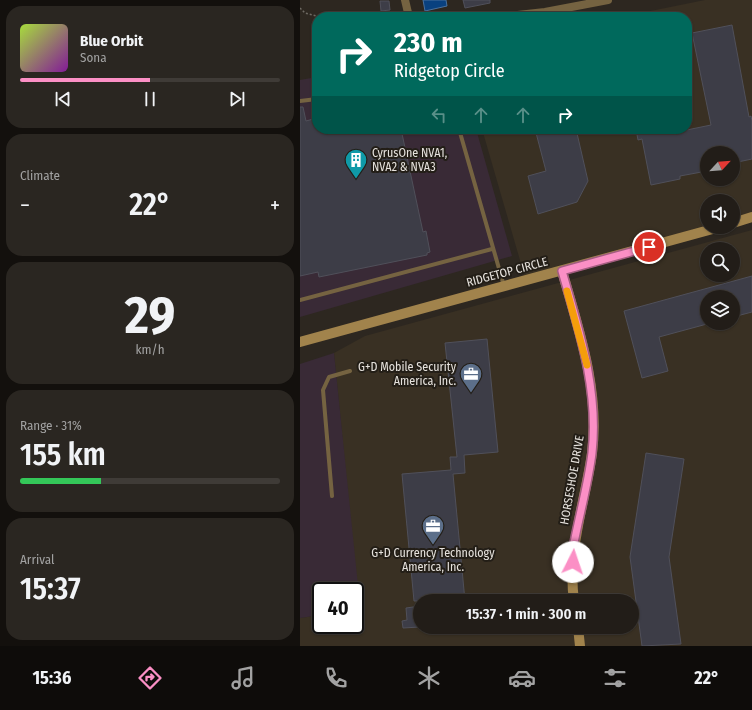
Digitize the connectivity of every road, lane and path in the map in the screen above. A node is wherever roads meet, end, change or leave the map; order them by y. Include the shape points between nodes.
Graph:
1 (405, 0) edge
2 (608, 0) edge
3 (581, 3) edge
4 (300, 8) edge
5 (408, 12) edge
6 (529, 12) edge
7 (312, 15) edge
8 (312, 99) edge
9 (300, 101) edge
10 (460, 134) edge
11 (752, 217) edge
12 (740, 221) edge
13 (700, 233) edge
14 (492, 249) junction
15 (562, 271) junction
16 (504, 287) junction
17 (300, 300) edge
18 (300, 342) edge
19 (350, 371) dead end
20 (332, 496) dead end
21 (574, 594) edge
22 (579, 634) edge
23 (580, 646) edge

1 - 5 street
2 - 3 street
3 - 6 street
4 - 7 path
8 - 9 lane
10 - 14 lane
11 - 12 street
13 - 15 street, RIDGETOP CIRCLE
14 - 16 lane
14 - 17 lane
15 - 16 street, RIDGETOP CIRCLE
15 - 21 street, HORSESHOE DRIVE via 585,355 593,409 592,453 573,548
16 - 18 street, RIDGETOP CIRCLE
19 - 20 lane via 329,377 323,390
22 - 23 street

